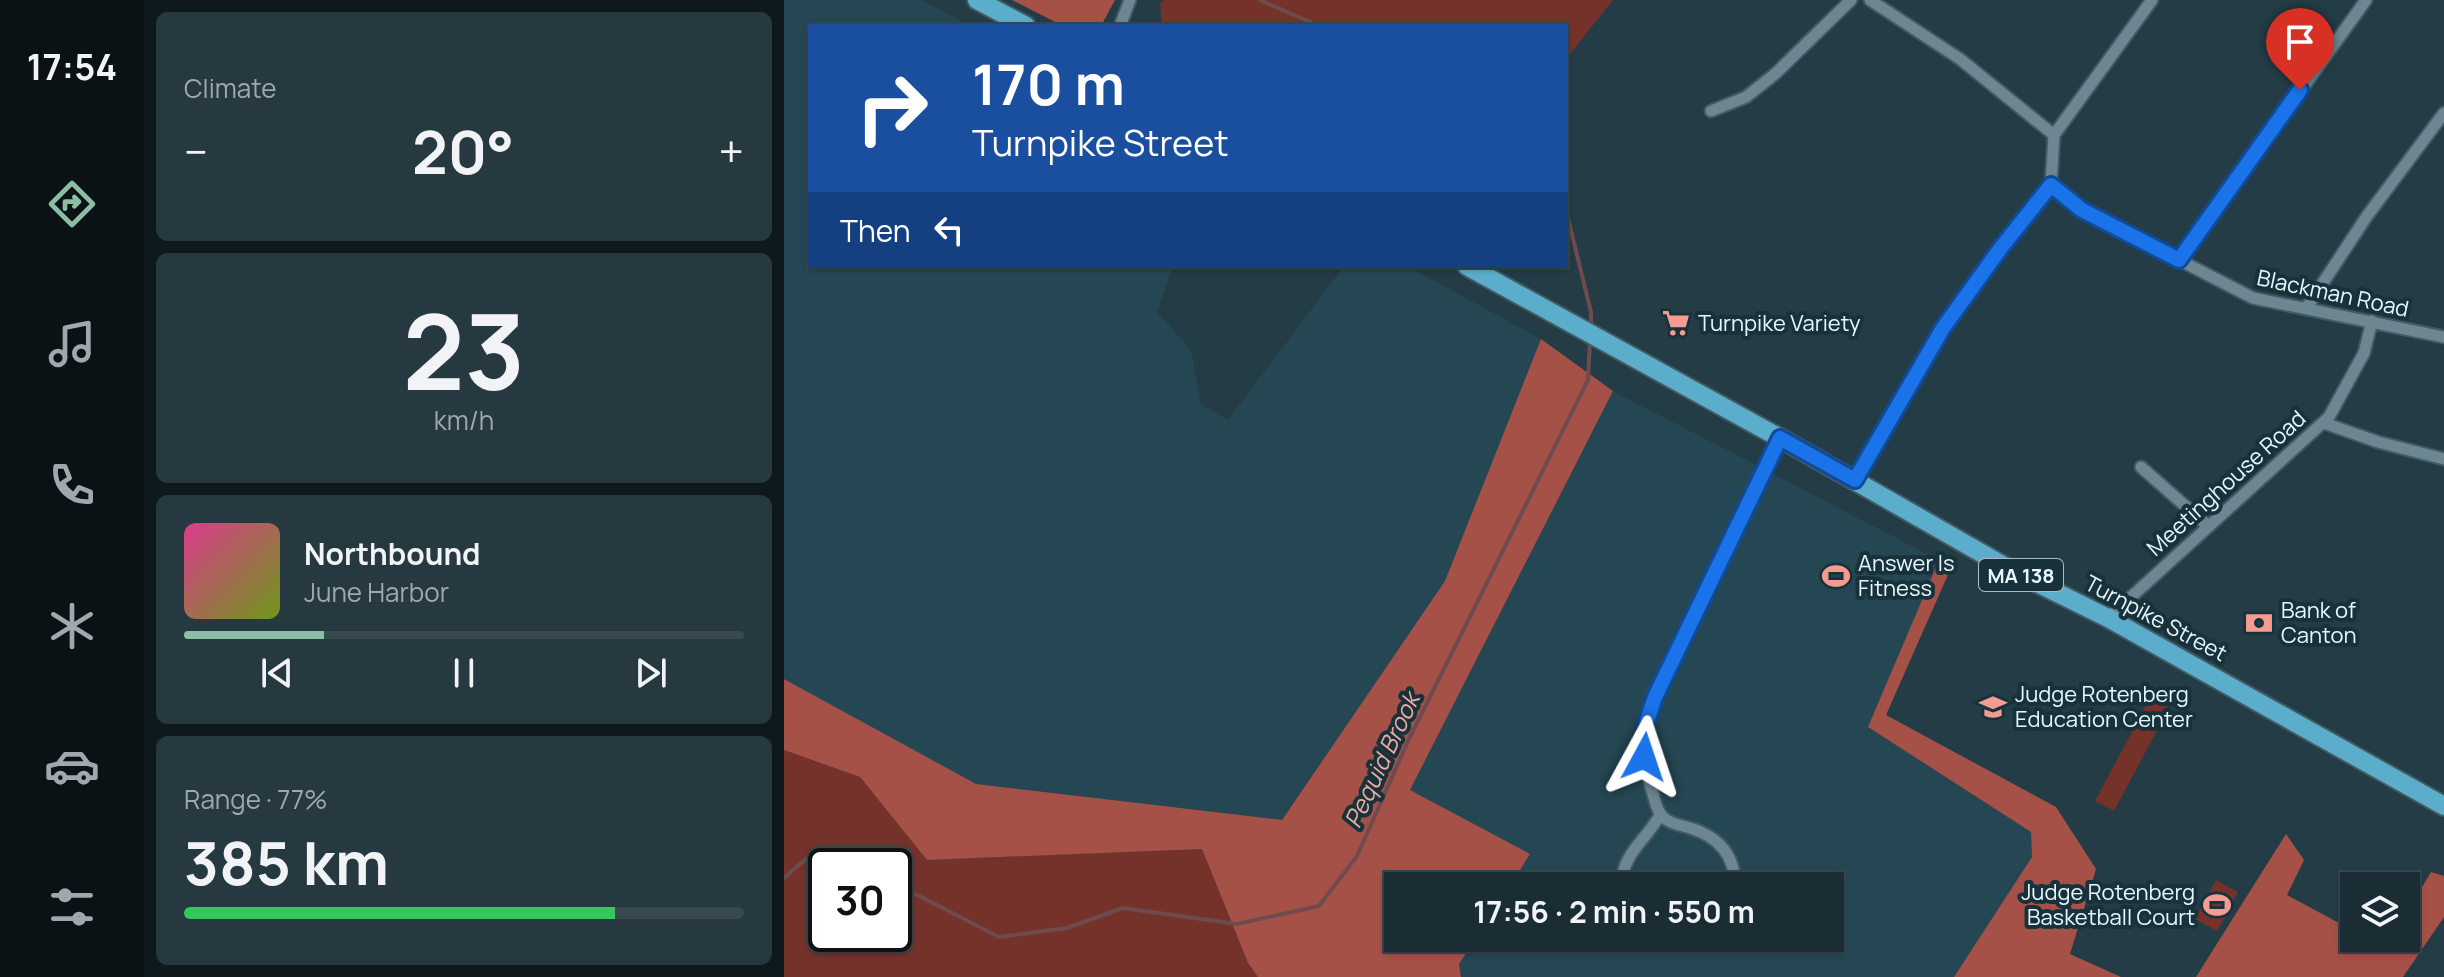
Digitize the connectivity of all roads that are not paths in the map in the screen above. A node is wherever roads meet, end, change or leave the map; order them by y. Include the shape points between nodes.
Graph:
1 (977, 0) edge
2 (1130, 0) edge
3 (1851, 0) edge
4 (1870, 0) edge
5 (2152, 0) edge
6 (2366, 0) edge
7 (1022, 24) edge
8 (1121, 24) edge
9 (1711, 111) dead end
10 (2444, 113) edge
11 (2054, 135) junction
12 (2051, 185) junction
13 (2179, 260) junction
14 (1471, 268) edge
15 (2307, 307) junction
16 (2372, 321) junction
17 (2444, 337) edge
18 (2324, 423) junction
19 (1780, 438) junction
20 (2444, 459) edge
21 (2141, 467) dead end
22 (1855, 480) junction
23 (2208, 526) junction
24 (2108, 618) junction
25 (2444, 806) edge
26 (1660, 815) junction
27 (1624, 872) edge
28 (1734, 872) edge

1 - 7 main road
2 - 8 street
3 - 9 street via 1746,97
4 - 11 street via 1960,59
5 - 11 street
6 - 13 street
10 - 15 street
11 - 12 street
12 - 13 street, Blackman Road via 2082,210
12 - 22 street via 1943,328
13 - 15 street, Blackman Road via 2253,298
14 - 19 main road, Turnpike Street / MA 138
15 - 16 street, Blackman Road
16 - 17 street, Blackman Road
16 - 18 street, Meetinghouse Road via 2364,353
18 - 20 street
18 - 23 street, Meetinghouse Road
19 - 22 main road, Turnpike Street / MA 138
19 - 26 street via 1649,712 1644,757
21 - 23 street
22 - 24 main road, Turnpike Street / MA 138 via 2011,570
23 - 24 street, Meetinghouse Road
24 - 25 main road, Turnpike Street / MA 138
26 - 27 street via 1635,847
26 - 28 street via 1712,837 1724,847

